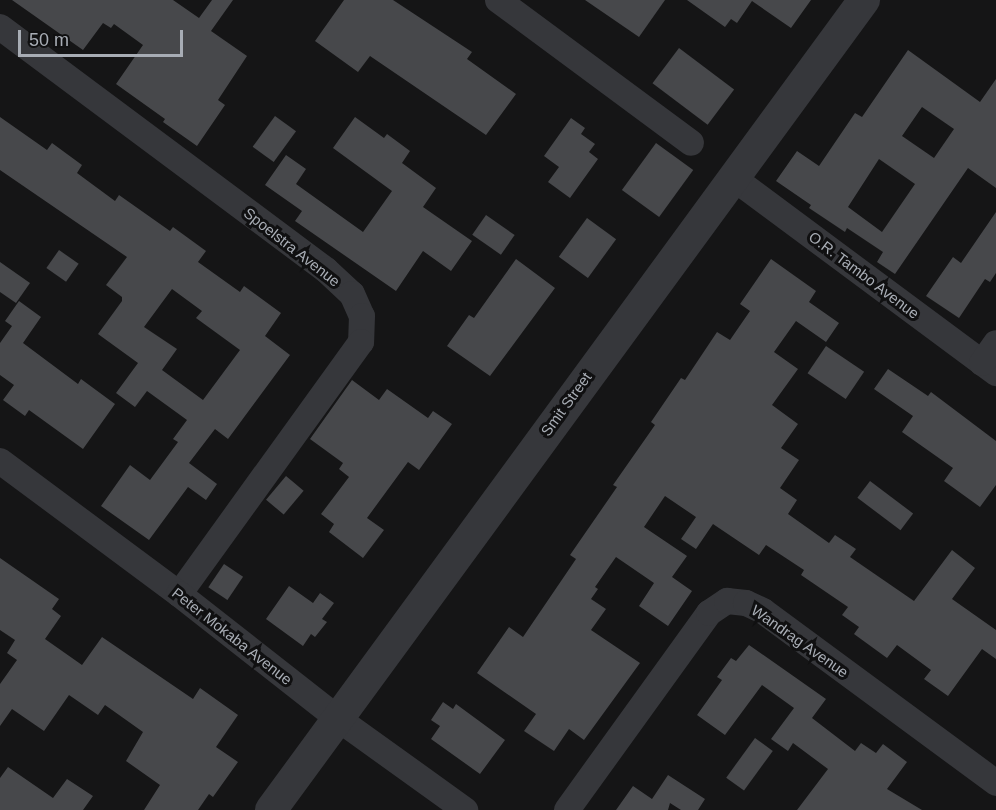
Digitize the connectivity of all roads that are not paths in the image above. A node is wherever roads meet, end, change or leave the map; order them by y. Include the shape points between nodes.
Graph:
1 (498, 0) edge
2 (864, 0) edge
3 (0, 27) edge
4 (691, 143) dead end
5 (732, 177) junction
6 (991, 360) edge
7 (0, 461) edge
8 (179, 594) junction
9 (337, 718) junction
10 (996, 783) edge
11 (271, 810) edge
12 (465, 810) edge
13 (567, 810) edge

1 - 4 street
2 - 5 street, Smit Street
3 - 8 street, Spoelstra Avenue via 326,270 352,294 362,316 361,342
5 - 6 street, O.R. Tambo Avenue
5 - 9 street, Smit Street
7 - 8 street, Peter Mokaba Avenue
8 - 9 street, Peter Mokaba Avenue
9 - 11 street, Smit Street
9 - 12 street, Peter Mokaba Avenue
10 - 13 street, Wandrag Avenue via 763,611 746,603 727,601 709,613

